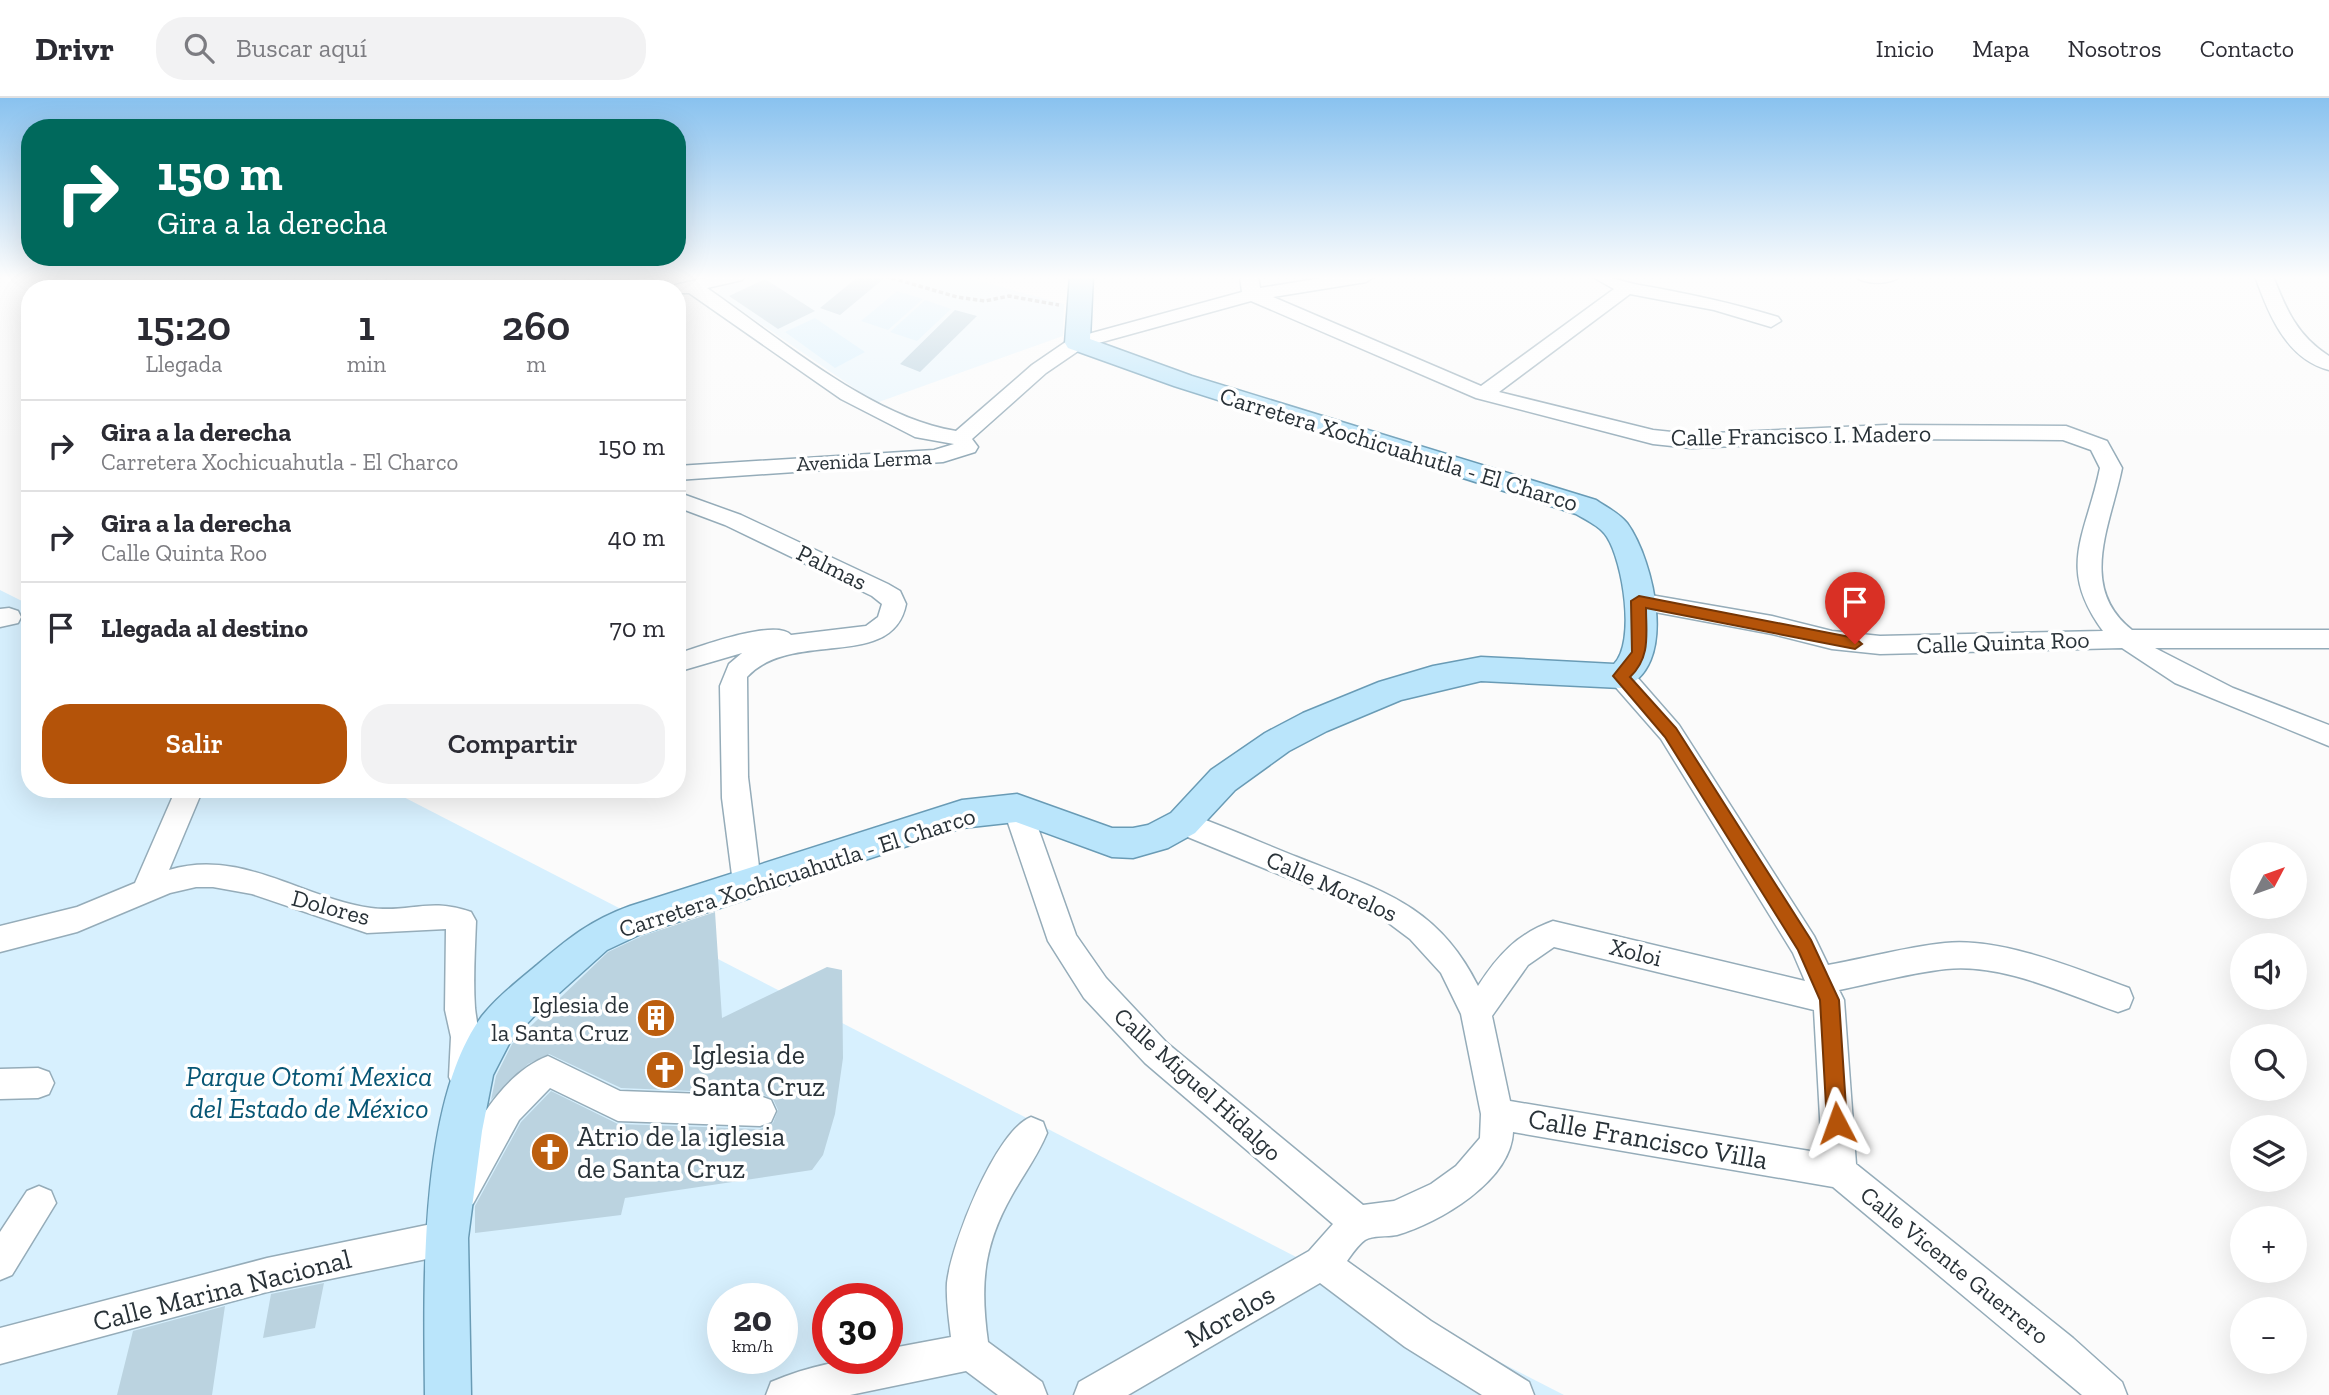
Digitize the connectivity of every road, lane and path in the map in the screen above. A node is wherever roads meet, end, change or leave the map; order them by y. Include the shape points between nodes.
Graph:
1 (759, 337) edge
2 (1077, 337) edge
3 (1096, 337) edge
4 (1360, 337) edge
5 (1561, 337) edge
6 (2294, 337) edge
7 (1077, 343) junction
8 (2329, 364) edge
9 (1483, 394) junction
10 (960, 438) junction
11 (686, 471) edge
12 (686, 503) edge
13 (1639, 601) junction
14 (819, 639) junction
15 (2125, 639) junction
16 (2329, 639) edge
17 (686, 660) edge
18 (1621, 676) junction
19 (2329, 736) edge
20 (186, 798) edge
21 (1017, 808) junction
22 (1183, 823) junction
23 (747, 883) junction
24 (146, 889) junction
25 (0, 939) edge
26 (1825, 990) junction
27 (2118, 998) dead end
28 (1476, 1014) junction
29 (38, 1083) dead end
30 (0, 1084) edge
31 (760, 1111) dead end
32 (1497, 1114) junction
33 (461, 1131) junction
34 (1031, 1133) dead end
35 (1840, 1172) junction
36 (39, 1203) dead end
37 (1358, 1223) junction
38 (449, 1224) junction
39 (1321, 1263) junction
40 (0, 1264) edge
41 (0, 1346) edge
42 (971, 1352) junction
43 (448, 1395) edge
44 (784, 1395) edge
45 (1029, 1395) edge
46 (1092, 1395) edge
47 (1516, 1395) edge
48 (2109, 1395) edge

1 - 10 street via 848,395 922,432
2 - 7 main road
3 - 7 street, Avenida Lerma
4 - 9 street, Calle Francisco I. Madero
5 - 9 street
6 - 8 street via 2308,353
7 - 10 street, Avenida Lerma via 1039,369
7 - 13 main road, Carretera Xochicuahutla - El Charco via 1183,381 1586,507 1610,523 1622,540
9 - 15 street, Calle Francisco I. Madero via 1596,425 1673,440 1885,432 2056,433 2087,439 2099,446 2110,468 2090,555 2090,592 2106,620
10 - 11 street, Avenida Lerma via 967,447 935,457
12 - 14 street, Palmas via 892,597 889,621 872,635
13 - 15 street, Calle Quinta Roo via 1855,644
13 - 18 main road, Carretera Xochicuahutla - El Charco via 1639,652
14 - 17 street, Palmas via 755,640
14 - 23 street, Palmas via 753,658 739,668 732,684 736,821
15 - 16 street, Calle Quinta Roo
15 - 19 street via 2178,674
18 - 22 main road, Carretera Xochicuahutla - El Charco via 1481,670 1390,691 1277,742 1223,780
18 - 26 street, Calle Vicente Guerrero via 1670,732 1804,945
20 - 24 street
21 - 22 main road, Carretera Xochicuahutla - El Charco via 1112,842 1156,838
21 - 23 main road, Carretera Xochicuahutla - El Charco via 962,814
21 - 37 street, Calle Miguel Hidalgo via 1063,941 1095,988 1156,1053
22 - 28 street, Calle Morelos via 1388,906 1420,930 1452,964
23 - 33 main road, Carretera Xochicuahutla - El Charco via 630,922 594,939 552,973 496,1029 474,1072
24 - 25 street, Dolores via 87,917
24 - 33 street, Dolores via 181,877 213,876 249,882 368,920 435,916 461,920 460,1010 467,1037
26 - 27 street via 1947,956 1967,956 2011,964
26 - 28 street, Xoloi via 1553,933 1521,950
26 - 35 street, Calle Vicente Guerrero
28 - 32 street, Calle Morelos
29 - 30 street
31 - 38 street via 618,1105 548,1071 527,1084 505,1115
32 - 35 street, Calle Francisco Villa
32 - 37 street, Calle Morelos via 1496,1141 1468,1178 1443,1196 1395,1218
33 - 38 main road, Carretera Xochicuahutla - El Charco
34 - 42 street via 998,1186 970,1252 965,1284
35 - 48 street, Calle Vicente Guerrero
36 - 40 street
37 - 39 street, Morelos
38 - 41 street, Calle Marina Nacional
38 - 43 main road, Carretera Xochicuahutla - El Charco
39 - 46 street, Morelos
39 - 47 street via 1418,1334
42 - 44 street via 881,1368
42 - 45 street

